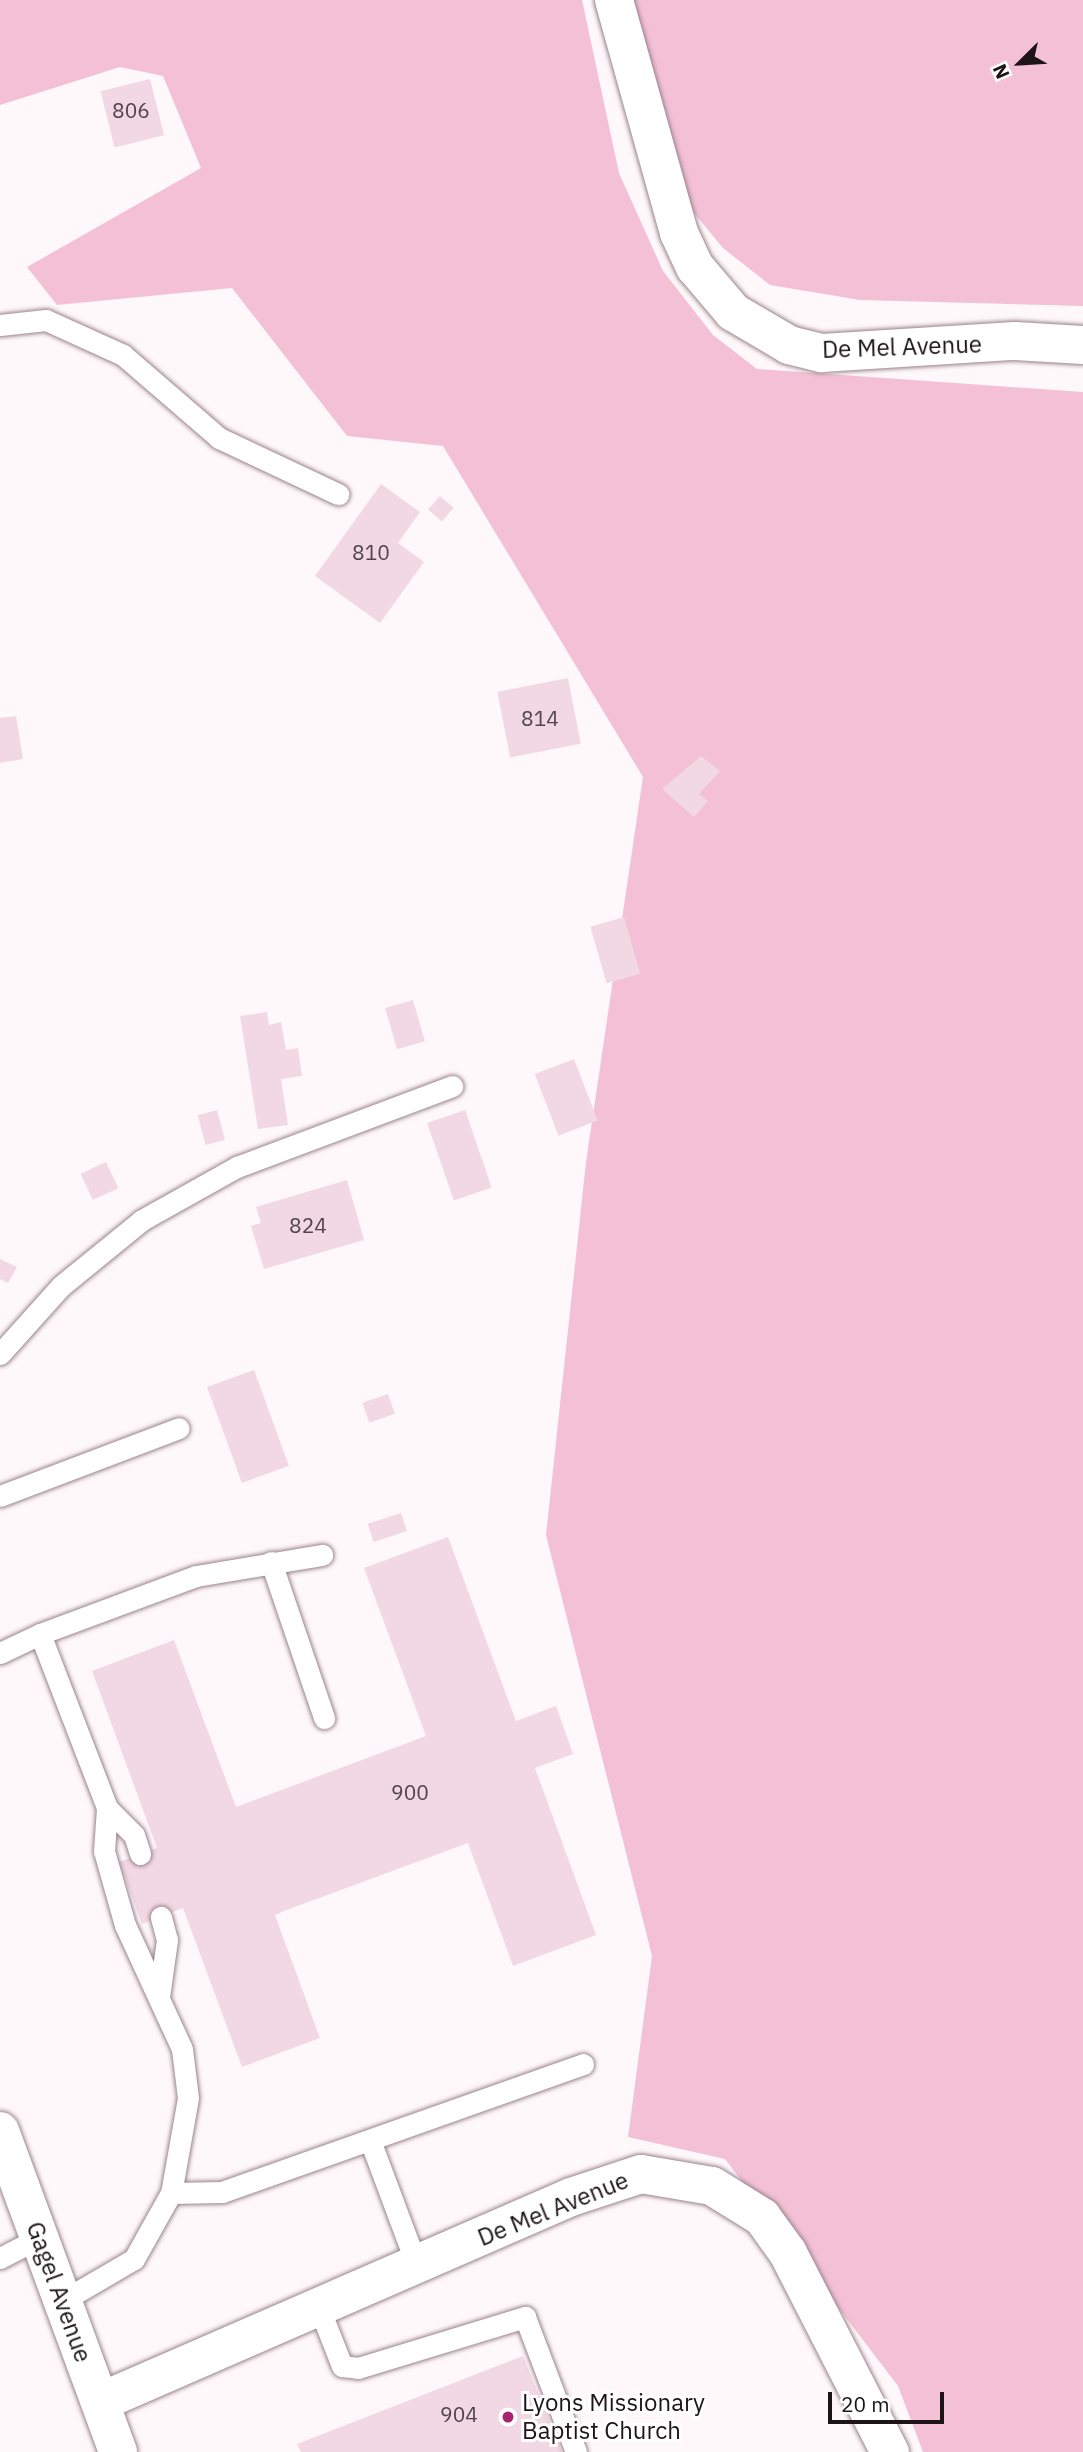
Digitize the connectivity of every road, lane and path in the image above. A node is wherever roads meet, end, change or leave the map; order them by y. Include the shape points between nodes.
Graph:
1 (614, 0) edge
2 (0, 325) edge
3 (1083, 345) edge
4 (338, 494) dead end
5 (452, 1086) dead end
6 (0, 1354) edge
7 (180, 1428) dead end
8 (0, 1496) edge
9 (322, 1555) dead end
10 (271, 1562) junction
11 (40, 1634) junction
12 (0, 1653) edge
13 (324, 1718) dead end
14 (107, 1808) junction
15 (140, 1854) dead end
16 (161, 1917) dead end
17 (159, 1997) junction
18 (583, 2064) dead end
19 (0, 2131) edge
20 (371, 2143) junction
21 (171, 2193) junction
22 (40, 2238) junction
23 (0, 2258) edge
24 (417, 2266) junction
25 (62, 2301) junction
26 (320, 2310) junction
27 (100, 2402) junction
28 (118, 2452) edge
29 (576, 2452) edge
30 (890, 2452) edge

1 - 3 street, De Mel Avenue via 679,233 695,267 733,312 789,345 821,353 1015,341
2 - 4 lane via 46,320 123,355 219,438
5 - 6 lane via 237,1167 142,1220 61,1286
7 - 8 lane
9 - 10 lane
10 - 11 lane via 195,1576
10 - 13 lane
11 - 12 lane
11 - 14 lane
14 - 15 lane via 134,1835
14 - 17 lane via 104,1851 125,1925
16 - 17 lane via 167,1940
17 - 21 lane via 182,2049 187,2098
18 - 20 lane
19 - 22 street, Gagel Avenue
20 - 21 lane via 222,2192
20 - 24 lane
21 - 25 lane via 134,2259
22 - 23 lane
22 - 25 street, Gagel Avenue
24 - 26 street, De Mel Avenue
24 - 30 street, De Mel Avenue via 571,2197 641,2174 712,2186 762,2217 788,2253
25 - 27 street, Gagel Avenue
26 - 27 street, De Mel Avenue
26 - 29 lane via 342,2366 358,2368 525,2316
27 - 28 street, Gagel Avenue

